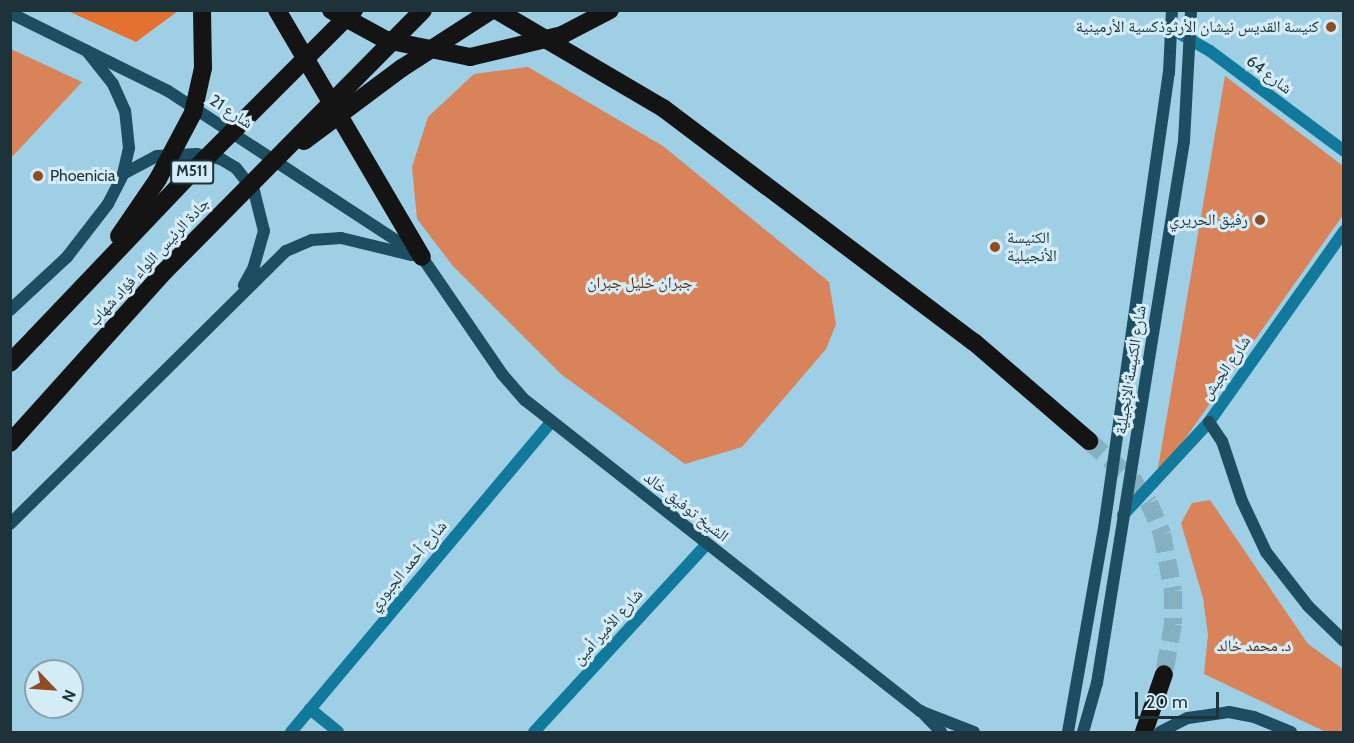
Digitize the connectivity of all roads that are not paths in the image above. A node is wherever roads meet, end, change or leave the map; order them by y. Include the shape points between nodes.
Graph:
1 (202, 10) edge
2 (277, 10) edge
3 (331, 10) edge
4 (354, 10) edge
5 (423, 10) edge
6 (494, 10) edge
7 (610, 10) edge
8 (1172, 10) edge
9 (1191, 10) edge
10 (10, 13) edge
11 (1173, 29) junction
12 (1192, 40) junction
13 (83, 47) junction
14 (1344, 152) edge
15 (123, 174) junction
16 (259, 174) junction
17 (1344, 231) edge
18 (422, 257) junction
19 (79, 291) junction
20 (238, 296) junction
21 (10, 310) edge
22 (10, 363) edge
23 (551, 422) junction
24 (1209, 422) junction
25 (1089, 441) tunnel mouth
26 (10, 443) edge
27 (1106, 513) junction
28 (1123, 515) junction
29 (10, 524) edge
30 (707, 544) junction
31 (1344, 641) edge
32 (1164, 674) tunnel mouth
33 (310, 709) junction
34 (920, 711) junction
35 (291, 732) edge
36 (338, 732) edge
37 (534, 732) edge
38 (941, 732) edge
39 (974, 732) edge
40 (1068, 732) edge
41 (1083, 732) edge
42 (1144, 732) edge
43 (1160, 732) edge
44 (1291, 732) edge

1 - 19 highway, bridge via 203,68 186,127 158,179
2 - 18 highway
3 - 7 highway, bridge via 386,40 470,57 562,35
4 - 19 highway, جادة الرئيس اللواء فؤاد شهاب / M511, bridge
5 - 16 highway, جادة الرئيس اللواء فؤاد شهاب, bridge
6 - 16 highway, bridge via 402,68
6 - 25 highway via 663,108 936,313
8 - 11 street, شارع الكنيسة الإنجيلية
9 - 12 street, شارع الكنيسة الإنجيلية
10 - 13 street, شارع 21
11 - 12 street, شارع 64
11 - 27 street, شارع الكنيسة الإنجيلية
12 - 14 street, شارع 64
12 - 28 street, شارع الكنيسة الإنجيلية via 1184,141
13 - 15 street via 113,84 125,111 129,148
13 - 18 street, شارع 21 via 168,92
15 - 20 street via 157,156 196,154 221,159 245,176 261,207 264,231 254,267
15 - 21 street via 108,204 80,241
16 - 26 highway, جادة الرئيس اللواء فؤاد شهاب, bridge
17 - 24 street, شارع الجيش
18 - 20 street via 353,240 312,240 286,251
18 - 23 street, الشيخ توفيق خالد via 502,375
19 - 22 highway, جادة الرئيس اللواء فؤاد شهاب / M511, bridge
20 - 29 street
23 - 30 street, الشيخ توفيق خالد
23 - 33 street, شارع أحمد الجبوري
24 - 28 street, شارع الجيش
24 - 31 street via 1222,441 1242,501 1266,552 1308,606
27 - 28 street
27 - 40 street, شارع الكنيسة الإنجيلية
28 - 41 street, شارع الكنيسة الإنجيلية via 1097,683
30 - 34 street, الشيخ توفيق خالد
30 - 37 street, شارع الأمير أمين
32 - 42 highway
33 - 35 street, شارع أحمد الجبوري
33 - 36 street
34 - 38 street
34 - 39 street, الشيخ توفيق خالد
43 - 44 street via 1188,718 1229,712

